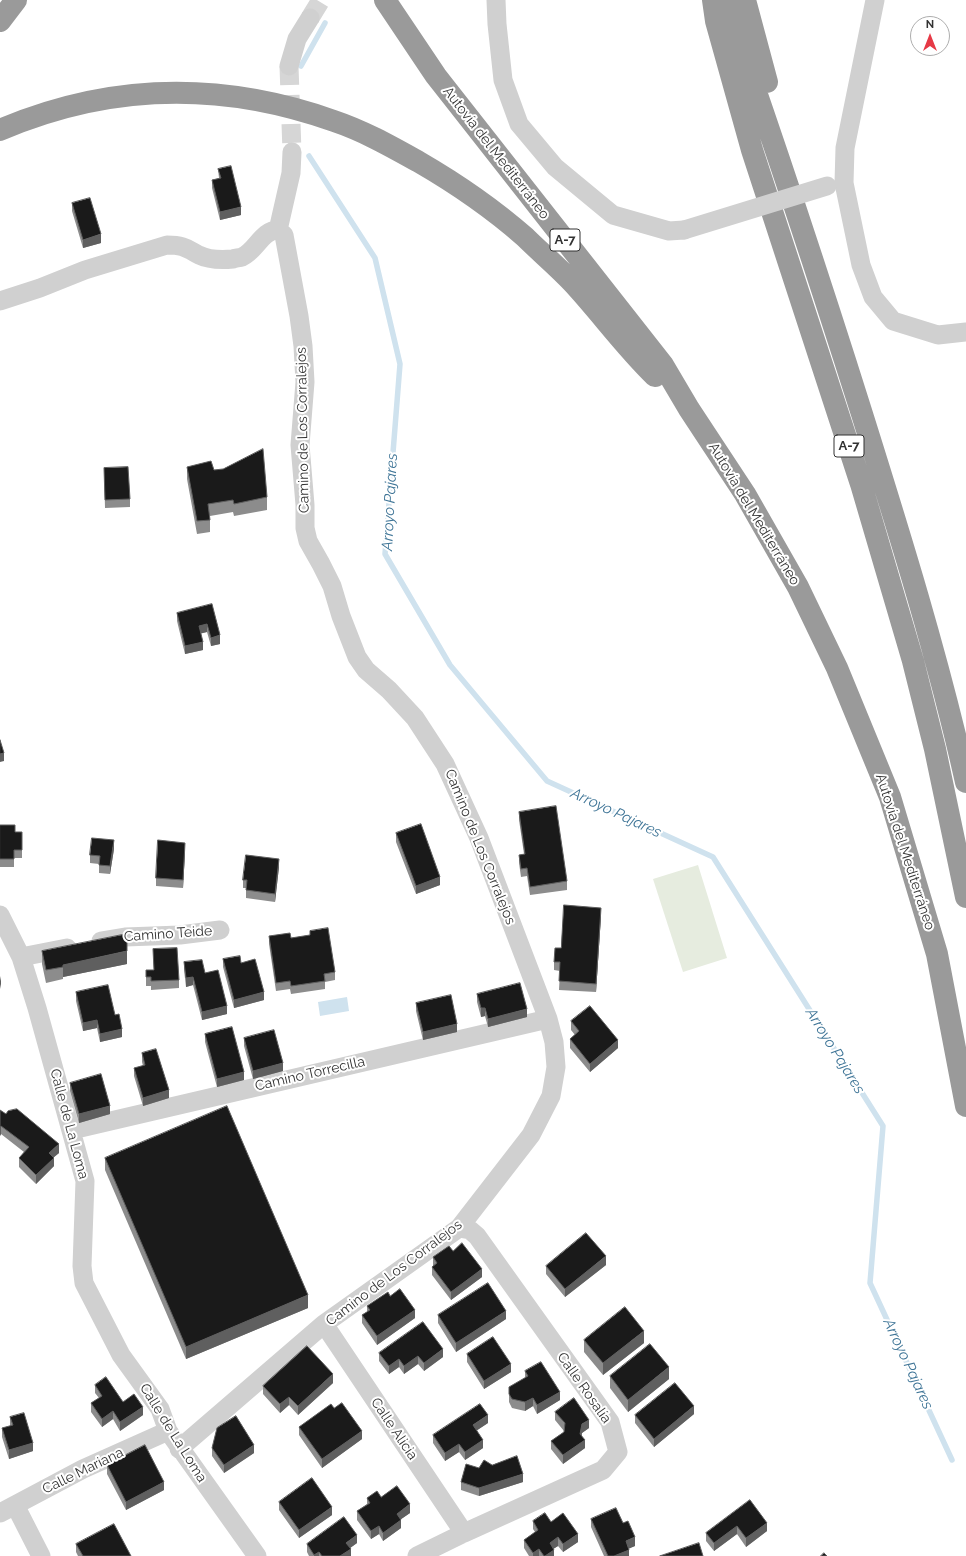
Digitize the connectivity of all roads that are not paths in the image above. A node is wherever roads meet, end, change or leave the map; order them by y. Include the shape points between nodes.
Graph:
1 (16, 0) edge
2 (385, 0) edge
3 (496, 0) edge
4 (713, 0) edge
5 (722, 0) edge
6 (745, 0) edge
7 (875, 0) edge
8 (310, 18) tunnel mouth
9 (0, 22) edge
10 (289, 66) tunnel mouth
11 (0, 130) edge
12 (292, 152) tunnel mouth
13 (779, 158) junction
14 (835, 185) junction
15 (278, 230) junction
16 (0, 301) edge
17 (966, 332) edge
18 (689, 409) junction
19 (966, 782) edge
20 (966, 897) edge
21 (0, 915) edge
22 (220, 930) dead end
23 (22, 957) junction
24 (548, 1019) junction
25 (966, 1106) edge
26 (72, 1130) junction
27 (459, 1228) junction
28 (324, 1324) junction
29 (168, 1431) junction
30 (179, 1449) junction
31 (7, 1509) edge
32 (464, 1533) junction
33 (41, 1556) edge
34 (257, 1556) edge
35 (417, 1556) edge

1 - 9 highway
2 - 18 highway, Autovía del Mediterráneo / A-7 via 436,76 663,365
3 - 14 street, bridge via 503,80 519,124 555,167 613,215 669,231 684,230
4 - 20 highway, A-7 via 716,22 752,150 861,484 911,654 935,749
5 - 13 highway via 730,16
6 - 13 highway via 774,110
7 - 14 street
8 - 10 street via 297,39
11 - 18 highway via 30,117 86,101 141,94 192,92 241,97 335,121 386,144 437,172 484,204 571,281 651,373
12 - 15 street via 292,173
13 - 19 highway via 906,552 949,707
14 - 17 street via 872,297 893,321 938,335
15 - 16 street via 270,231 242,257 213,259 200,256 189,248 167,245 85,270
15 - 24 street, Camino de Los Corralejos via 284,235 286,242 303,346 305,382 300,445 308,541 332,586 357,656 366,670 415,718 446,764 479,838
18 - 25 highway, Autovía del Mediterráneo / A-7 via 745,494 798,587 837,668 890,797 937,954
21 - 23 street, Calle de La Loma
22 - 23 street, Camino Teide via 180,935 125,937
23 - 26 street, Calle de La Loma
24 - 26 street, Camino Torrecilla
24 - 27 street, Camino de Los Corralejos via 554,1042 556,1068 551,1096 531,1135
26 - 29 street, Calle de La Loma via 85,1181 82,1266 84,1283 121,1355 160,1409
27 - 28 street, Camino de Los Corralejos
27 - 32 street, Calle Rosalía via 470,1230 476,1236 610,1422 618,1452 603,1470
28 - 30 street, Camino de Los Corralejos
28 - 32 street, Calle Alicia
29 - 30 street, Calle de La Loma
29 - 31 street, Calle Mariana via 83,1469
30 - 34 street, Calle de La Loma
31 - 33 street
32 - 35 street, Calle Rosalía

